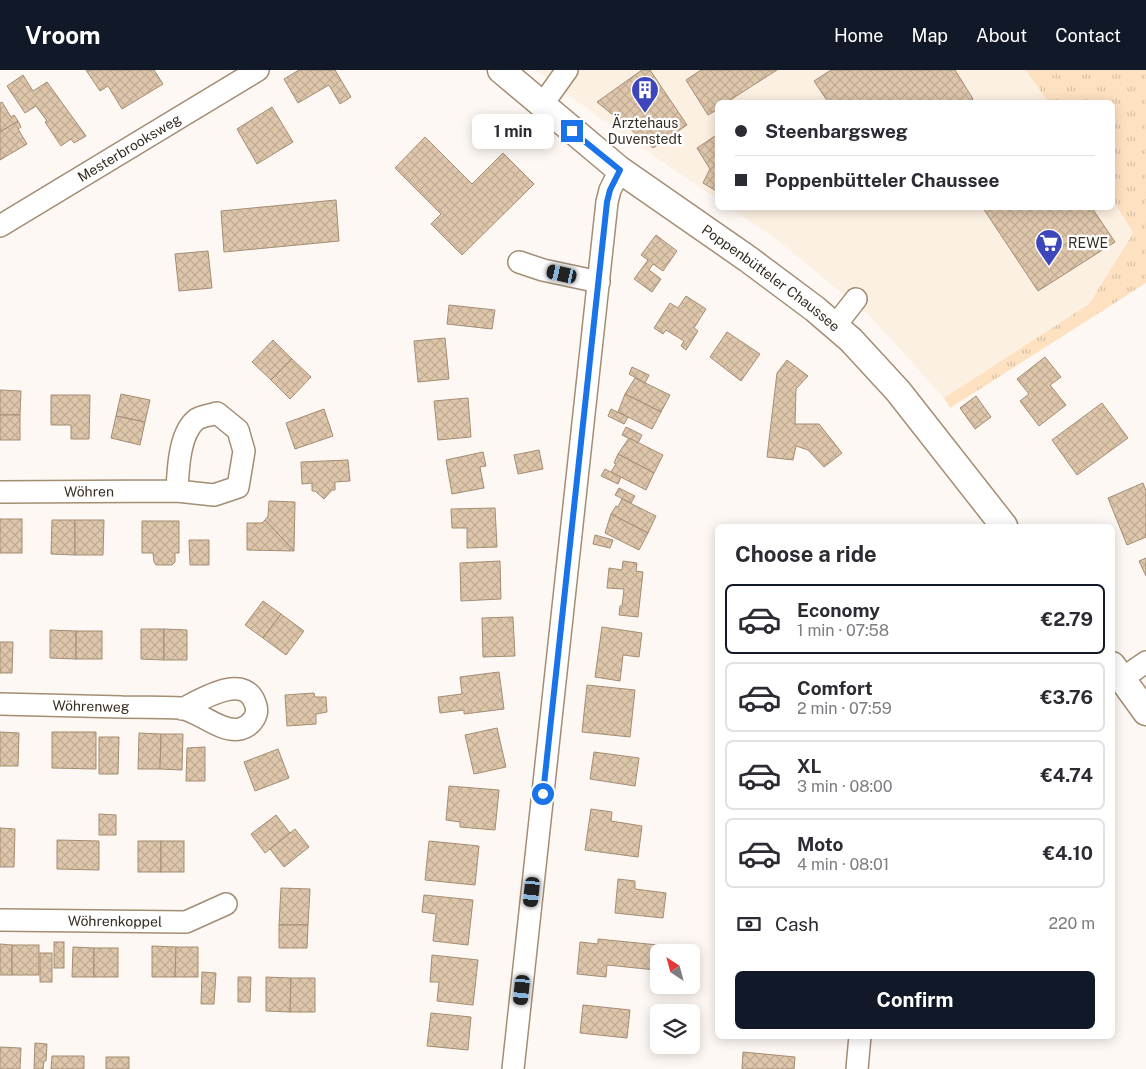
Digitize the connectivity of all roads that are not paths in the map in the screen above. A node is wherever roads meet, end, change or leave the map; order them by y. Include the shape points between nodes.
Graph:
1 (258, 70) edge
2 (501, 70) edge
3 (567, 70) edge
4 (542, 105) junction
5 (620, 170) junction
6 (0, 226) edge
7 (519, 262) dead end
8 (599, 282) junction
9 (856, 299) dead end
10 (835, 326) junction
11 (177, 491) dead end
12 (0, 492) edge
13 (1002, 524) edge
14 (1146, 662) edge
15 (1118, 671) edge
16 (0, 704) edge
17 (182, 708) dead end
18 (1146, 712) edge
19 (226, 904) dead end
20 (0, 920) edge
21 (860, 1039) edge
22 (513, 1069) edge
23 (857, 1069) edge

1 - 6 street, Mesterbrooksweg
2 - 4 main road, Poppenbütteler Chaussee
3 - 4 street
4 - 5 main road, Poppenbütteler Chaussee
5 - 8 street via 607,202
5 - 10 main road, Poppenbütteler Chaussee via 748,259
7 - 8 street
8 - 22 street
9 - 10 street
10 - 13 main road, Poppenbütteler Chaussee via 898,391
11 - 12 street, Wöhren
14 - 15 street
15 - 18 main road
16 - 17 street, Wöhrenweg
19 - 20 street, Wöhrenkoppel via 186,922
21 - 23 street

